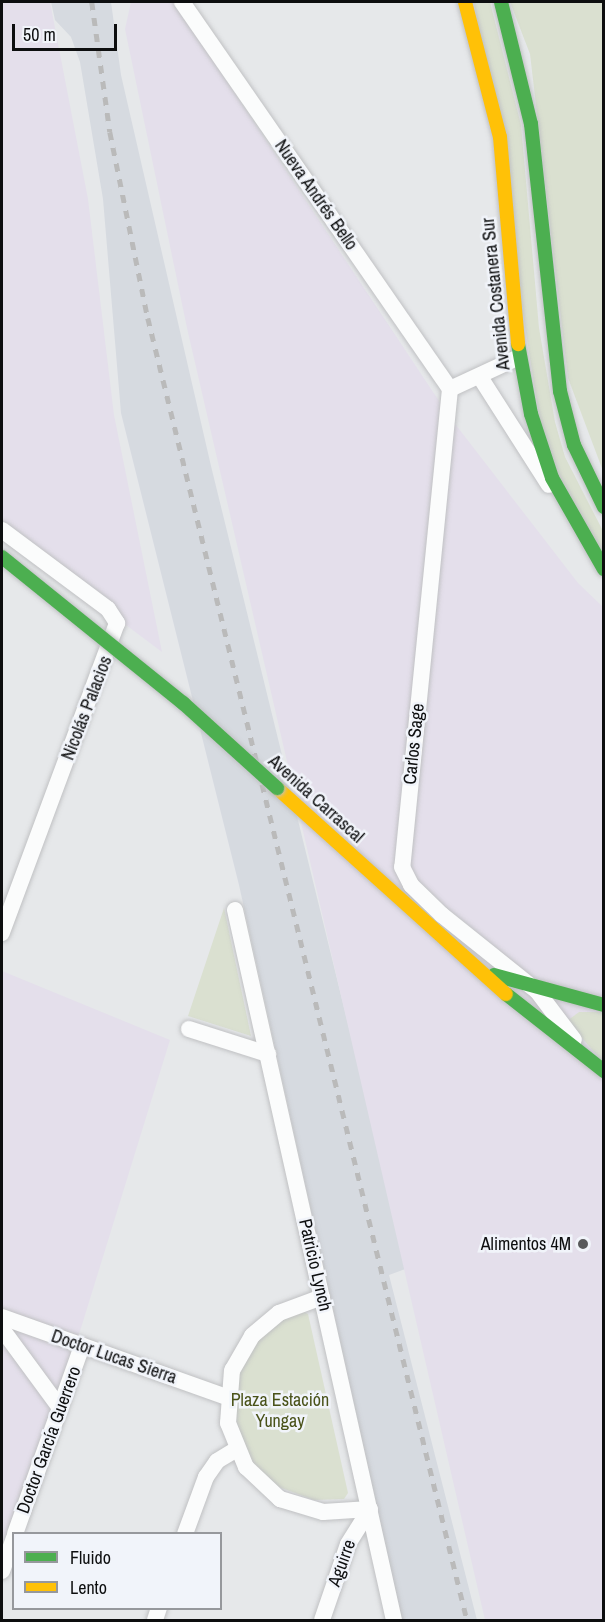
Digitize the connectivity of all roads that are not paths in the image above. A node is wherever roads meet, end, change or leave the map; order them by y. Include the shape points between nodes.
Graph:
1 (182, 2) edge
2 (465, 2) edge
3 (501, 2) edge
4 (519, 357) junction
5 (480, 377) junction
6 (450, 390) junction
7 (603, 507) edge
8 (568, 512) junction
9 (2, 530) edge
10 (2, 557) edge
11 (603, 569) edge
12 (235, 910) dead end
13 (2, 933) edge
14 (476, 966) junction
15 (537, 991) junction
16 (576, 998) junction
17 (603, 1005) edge
18 (548, 1006) junction
19 (538, 1020) junction
20 (189, 1029) dead end
21 (268, 1054) junction
22 (584, 1056) junction
23 (603, 1071) edge
24 (322, 1297) junction
25 (2, 1317) edge
26 (2, 1329) edge
27 (82, 1346) junction
28 (227, 1397) junction
29 (60, 1408) junction
30 (236, 1450) junction
31 (370, 1509) junction
32 (15, 1532) edge
33 (185, 1532) edge
34 (12, 1542) edge
35 (2, 1571) edge
36 (322, 1620) edge
37 (394, 1620) edge

1 - 6 street, Nueva Andrés Bello
2 - 4 main road, Avenida Costanera Sur via 500,137
3 - 7 main road via 531,124 560,392 574,445
4 - 5 street
4 - 8 main road, Avenida Costanera Sur via 538,440
5 - 6 street
5 - 8 street
6 - 15 street, Carlos Sage via 402,867 411,885 442,915
8 - 11 main road, Avenida Costanera Sur
9 - 13 street, Nicolás Palacios via 108,609 117,623
10 - 14 main road, Avenida Carrascal, bridge via 183,703
12 - 21 street, Patricio Lynch
14 - 15 main road
14 - 19 main road, Avenida Carrascal
15 - 16 main road
15 - 18 street, Carlos Sage
16 - 17 main road
16 - 18 main road
18 - 19 main road
18 - 22 street, Carlos Sage
19 - 22 main road, Avenida Carrascal
20 - 21 street
21 - 24 street, Patricio Lynch
22 - 23 main road, Avenida Carrascal
24 - 28 street via 279,1313 252,1336 232,1370
24 - 31 street, Patricio Lynch
25 - 27 street, Doctor Lucas Sierra
26 - 29 street
27 - 28 street, Doctor Lucas Sierra
27 - 29 street, Doctor García Guerrero
28 - 30 street
29 - 32 street, Doctor García Guerrero
30 - 31 street via 261,1484 290,1504 322,1512
30 - 33 street via 217,1461 206,1477
31 - 36 street, Aguirre via 348,1544
31 - 37 street, Patricio Lynch
34 - 35 street, Doctor García Guerrero

